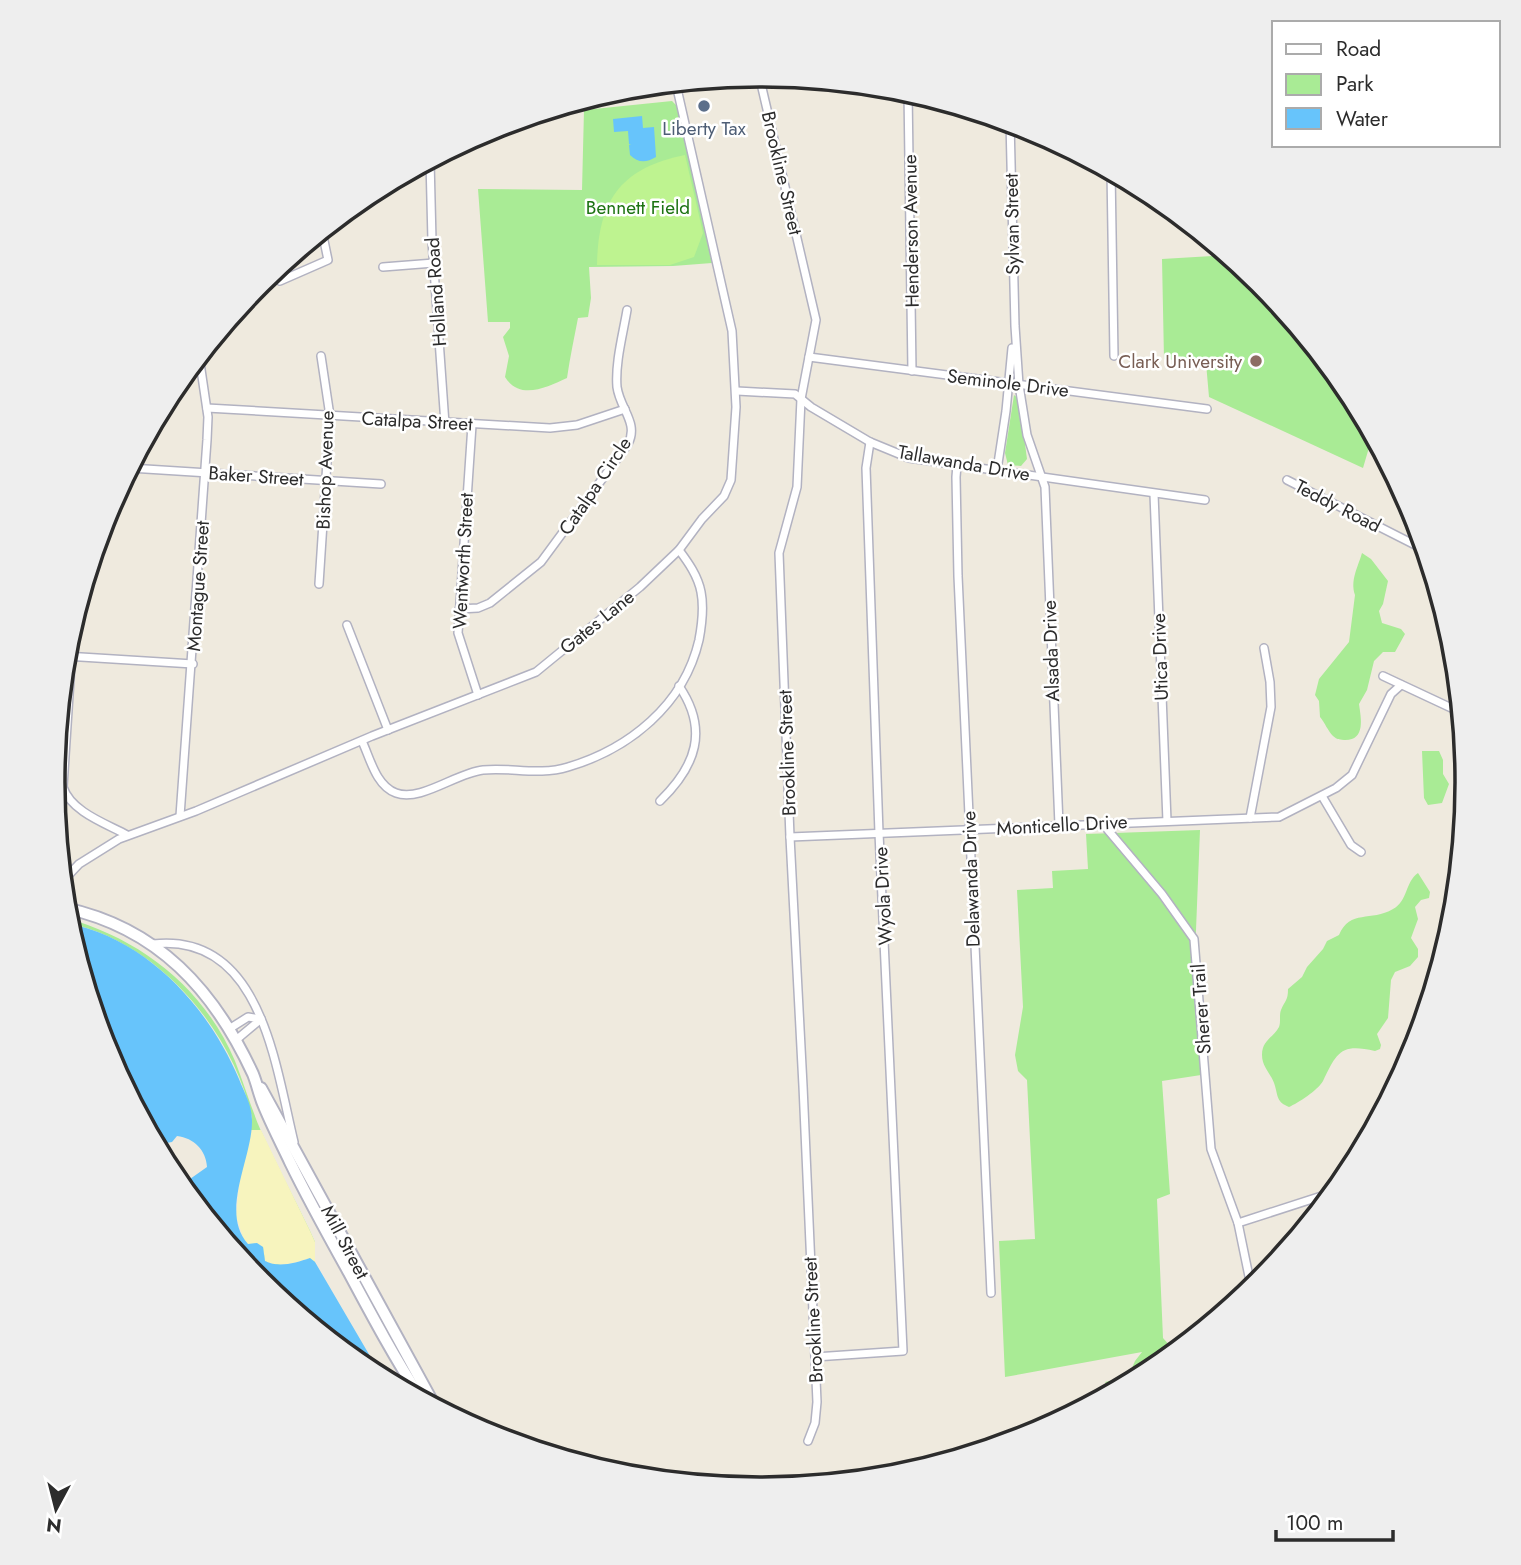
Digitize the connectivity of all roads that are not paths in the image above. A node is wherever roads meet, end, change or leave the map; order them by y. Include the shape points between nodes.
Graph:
1 (762, 87) edge
2 (678, 92) edge
3 (908, 103) edge
4 (1010, 134) edge
5 (430, 171) edge
6 (1111, 182) edge
7 (324, 241) edge
8 (434, 263) junction
9 (383, 267) dead end
10 (280, 281) dead end
11 (626, 310) dead end
12 (1014, 326) junction
13 (321, 356) dead end
14 (1114, 356) dead end
15 (809, 357) junction
16 (201, 370) edge
17 (912, 371) junction
18 (1009, 383) junction
19 (1019, 385) junction
20 (737, 391) junction
21 (801, 400) junction
22 (207, 408) junction
23 (625, 409) junction
24 (1207, 409) dead end
25 (330, 416) junction
26 (445, 424) junction
27 (472, 425) junction
28 (870, 442) junction
29 (957, 465) junction
30 (140, 469) edge
31 (997, 470) junction
32 (205, 473) junction
33 (1042, 477) junction
34 (1287, 480) dead end
35 (327, 481) junction
36 (381, 484) dead end
37 (1154, 494) junction
38 (1205, 500) dead end
39 (1413, 544) edge
40 (679, 550) junction
41 (320, 584) dead end
42 (459, 609) junction
43 (347, 625) dead end
44 (1264, 648) dead end
45 (77, 657) edge
46 (193, 664) junction
47 (1383, 676) dead end
48 (679, 685) junction
49 (1401, 685) junction
50 (478, 695) junction
51 (1452, 708) edge
52 (388, 730) junction
53 (362, 741) junction
54 (65, 792) edge
55 (1322, 796) junction
56 (660, 801) dead end
57 (180, 816) junction
58 (1250, 818) junction
59 (1167, 821) junction
60 (1102, 823) junction
61 (1059, 825) junction
62 (969, 830) junction
63 (879, 833) junction
64 (128, 835) junction
65 (790, 837) junction
66 (1361, 852) dead end
67 (71, 873) edge
68 (77, 912) edge
69 (152, 944) junction
70 (261, 1019) junction
71 (229, 1029) junction
72 (236, 1040) junction
73 (254, 1077) junction
74 (296, 1151) junction
75 (1316, 1201) edge
76 (1238, 1223) junction
77 (1249, 1277) edge
78 (991, 1293) dead end
79 (815, 1357) junction
80 (413, 1385) edge
81 (428, 1393) edge
82 (808, 1441) dead end

1 - 15 street, Brookline Street via 816,320
2 - 20 street, Gates Lane via 729,314
3 - 17 street, Henderson Avenue
4 - 12 street, Sylvan Street
5 - 8 street, Holland Road
6 - 14 street
7 - 10 street via 328,260
8 - 9 street
8 - 26 street, Holland Road
11 - 23 street, Catalpa Circle via 617,380
12 - 18 street, Sylvan Street
12 - 19 street, Sylvan Street
13 - 25 street, Bishop Avenue
15 - 17 street, Seminole Drive
15 - 21 street, Brookline Street
16 - 22 street, Montague Street
17 - 18 street, Seminole Drive
18 - 19 street, Seminole Drive
18 - 31 street, Sylvan Street
19 - 24 street, Seminole Drive
19 - 33 street, Sylvan Street via 1027,435
20 - 21 street, Tallawanda Drive via 795,394
20 - 40 street, Gates Lane via 730,485
21 - 28 street, Tallawanda Drive
21 - 65 street, Brookline Street via 797,487 779,554
22 - 25 street, Catalpa Street
22 - 32 street, Montague Street
23 - 27 street, Catalpa Street via 561,428
23 - 42 street, Catalpa Circle via 632,425 628,444 549,553 490,603
25 - 26 street, Catalpa Street
25 - 35 street, Bishop Avenue
26 - 27 street, Catalpa Street
27 - 42 street, Wentworth Street
28 - 29 street, Tallawanda Drive via 909,458
28 - 63 street, Wyola Drive via 866,468
29 - 31 street, Tallawanda Drive
29 - 62 street, Delawanda Drive
30 - 32 street, Baker Street
31 - 33 street, Tallawanda Drive
32 - 35 street, Baker Street
32 - 46 street, Montague Street
33 - 37 street, Tallawanda Drive
33 - 61 street, Alsada Drive
34 - 39 street, Teddy Road
35 - 36 street, Baker Street
35 - 41 street, Bishop Avenue
37 - 38 street, Tallawanda Drive
37 - 59 street, Utica Drive
40 - 48 street via 699,585 703,606 697,648
40 - 50 street, Gates Lane via 536,672
42 - 50 street, Wentworth Street via 458,637
43 - 52 street
44 - 58 street via 1271,707
45 - 46 street
46 - 57 street, Montague Street
47 - 49 street
48 - 53 street via 651,722 622,744 555,771 483,770 404,794 391,790 378,777
48 - 56 street via 696,718 694,746 681,778
49 - 51 street
49 - 55 street, Monticello Drive via 1391,694 1354,772
50 - 52 street, Gates Lane
52 - 53 street, Gates Lane
53 - 57 street, Gates Lane
54 - 64 street via 77,807
55 - 58 street, Monticello Drive via 1279,817
55 - 66 street via 1351,845
57 - 64 street, Gates Lane
58 - 59 street, Monticello Drive
59 - 60 street, Monticello Drive
60 - 61 street, Monticello Drive
60 - 76 street, Sherer Trail via 1195,939 1209,1142
61 - 62 street, Monticello Drive
62 - 63 street, Monticello Drive
62 - 78 street, Delawanda Drive
63 - 65 street, Monticello Drive
63 - 79 street, Wyola Drive via 903,1351
64 - 67 street, Gates Lane
65 - 79 street, Brookline Street
68 - 69 main road, Mill Street via 120,926
69 - 70 street via 187,945 221,960 238,978
69 - 71 main road, Mill Street via 191,977
70 - 71 street via 248,1017
70 - 72 street
70 - 74 street
71 - 72 main road, Mill Street
72 - 73 main road, Mill Street
73 - 74 main road, Mill Street
73 - 80 main road, Mill Street via 296,1175
74 - 81 main road, Mill Street
75 - 76 street
76 - 77 street, Sherer Trail
79 - 82 street, Brookline Street via 817,1407

